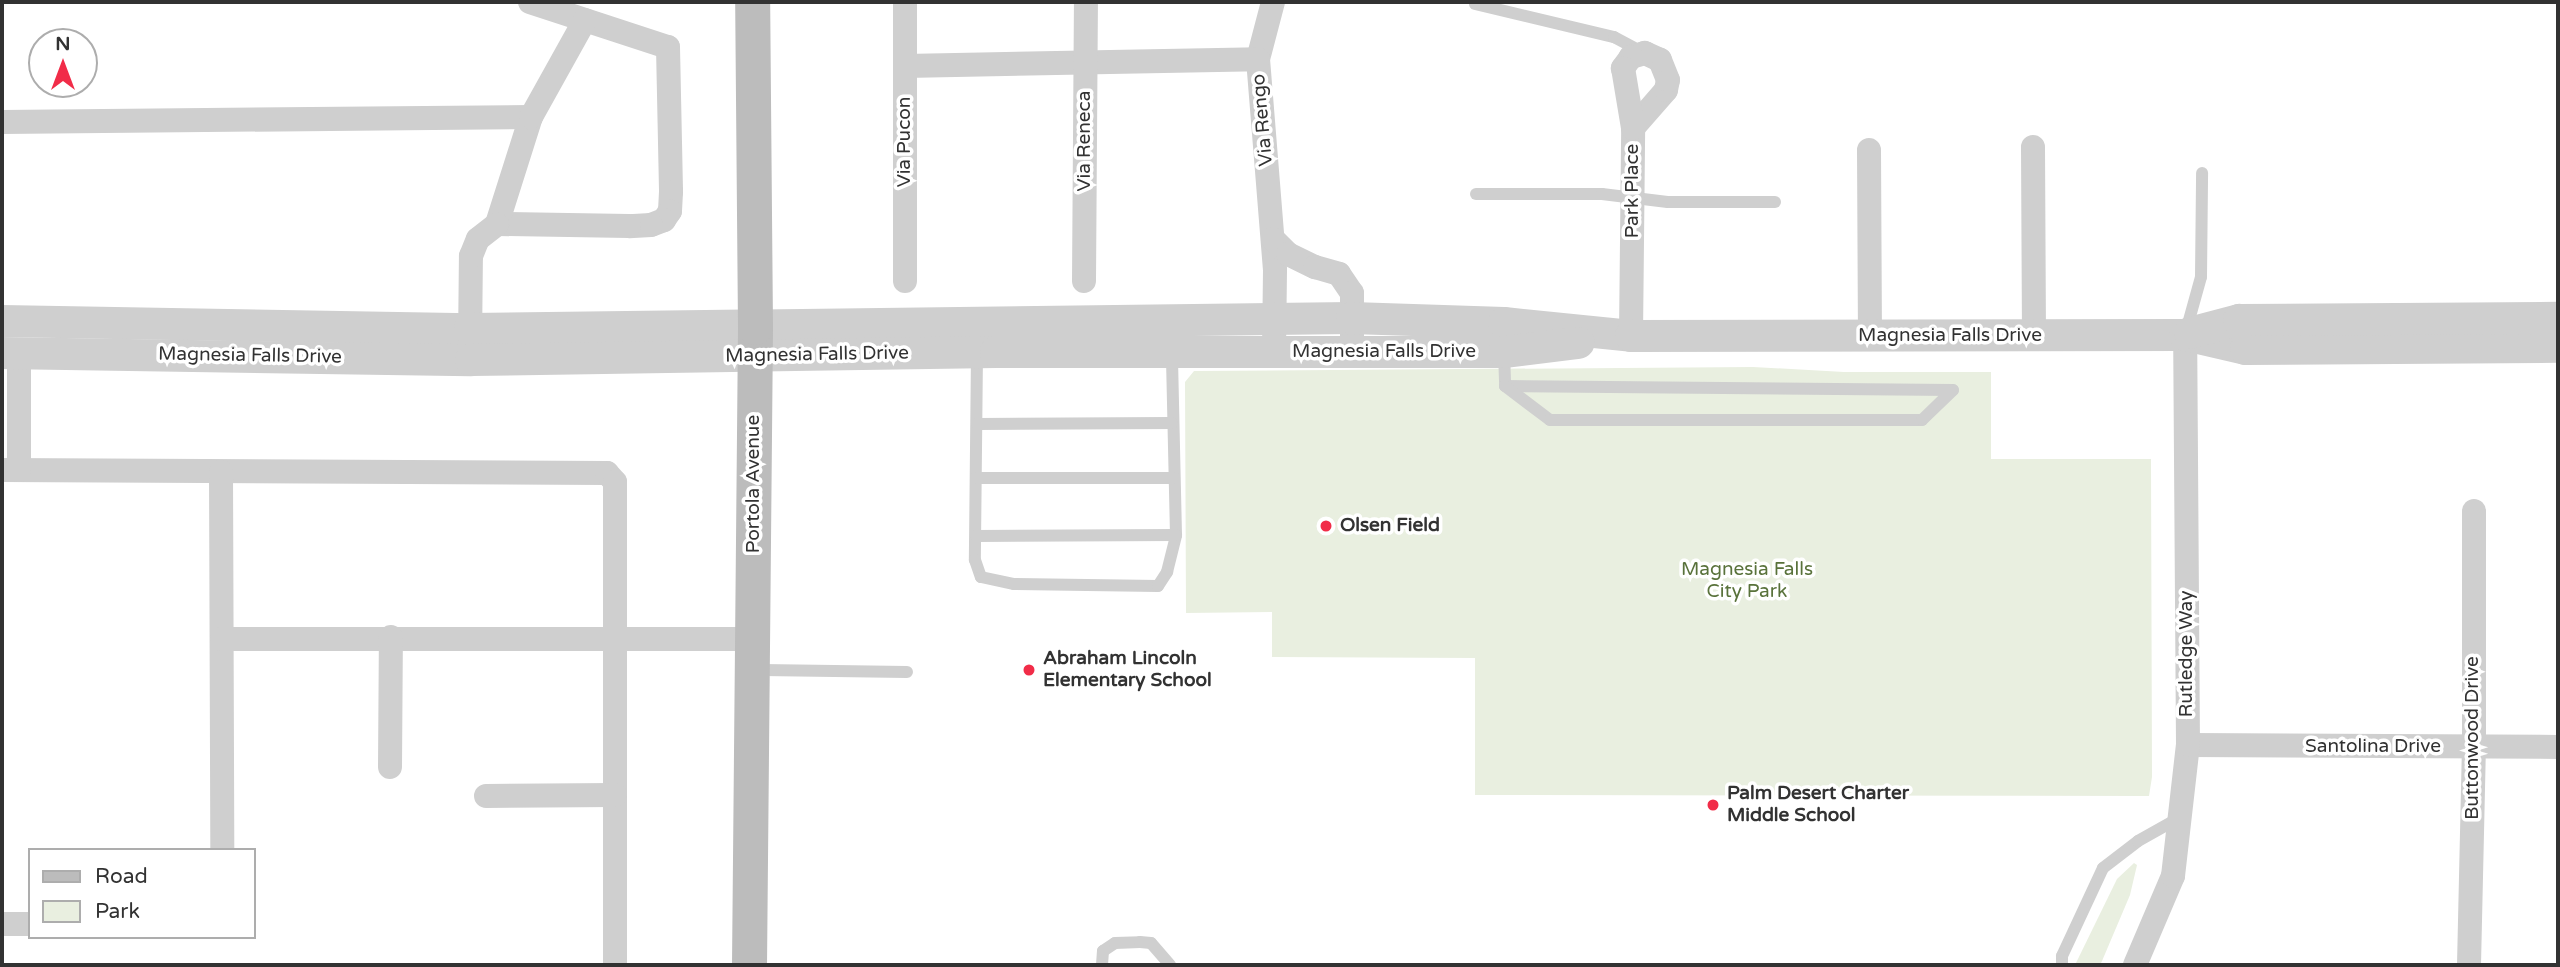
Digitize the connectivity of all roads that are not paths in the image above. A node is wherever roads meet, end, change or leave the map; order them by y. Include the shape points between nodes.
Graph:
1 (530, 2) edge
2 (752, 2) edge
3 (905, 2) edge
4 (1086, 2) edge
5 (1273, 2) edge
6 (1475, 4) dead end
7 (585, 20) junction
8 (1652, 57) junction
9 (1258, 59) junction
10 (1085, 62) junction
11 (905, 66) junction
12 (531, 117) junction
13 (2, 122) edge
14 (1633, 128) junction
15 (2033, 147) dead end
16 (1870, 150) dead end
17 (2202, 173) dead end
18 (1476, 194) dead end
19 (1633, 199) junction
20 (1774, 202) dead end
21 (497, 223) junction
22 (1273, 239) junction
23 (905, 281) dead end
24 (1084, 281) dead end
25 (1274, 318) junction
26 (1352, 318) junction
27 (2558, 318) edge
28 (2, 321) edge
29 (2034, 335) junction
30 (2185, 335) junction
31 (1631, 336) junction
32 (1870, 336) junction
33 (1504, 337) junction
34 (755, 342) junction
35 (470, 344) junction
36 (2558, 347) edge
37 (977, 352) junction
38 (1172, 352) junction
39 (1274, 352) junction
40 (1352, 352) junction
41 (10, 354) edge
42 (1505, 386) junction
43 (1172, 423) junction
44 (977, 424) junction
45 (10, 470) edge
46 (221, 472) junction
47 (976, 478) junction
48 (1174, 478) junction
49 (2474, 511) dead end
50 (1176, 535) junction
51 (976, 536) junction
52 (391, 637) junction
53 (615, 638) junction
54 (222, 639) junction
55 (752, 655) junction
56 (907, 672) dead end
57 (2188, 745) junction
58 (2474, 747) junction
59 (2558, 747) edge
60 (390, 766) dead end
61 (615, 795) junction
62 (486, 796) dead end
63 (2181, 817) junction
64 (222, 848) edge
65 (2, 924) edge
66 (28, 924) edge
67 (615, 964) edge
68 (749, 965) edge
69 (1102, 965) edge
70 (1170, 965) edge
71 (2062, 965) edge
72 (2135, 965) edge
73 (2469, 965) edge

1 - 7 street
2 - 34 main road, Portola Avenue
3 - 11 street, Via Pucon
4 - 10 street, Via Reneca
5 - 9 street, Via Rengo
6 - 8 lane via 1614,37
7 - 12 street
7 - 21 street via 668,47 670,211 664,220 651,225
8 - 14 street, Park Place via 1668,80 1666,90
8 - 14 street via 1631,57 1623,68
9 - 10 street
9 - 22 street, Via Rengo
10 - 11 street
10 - 24 street, Via Reneca
11 - 23 street, Via Pucon
12 - 13 street
12 - 21 street
14 - 19 street, Park Place
15 - 29 street
16 - 32 street
17 - 30 lane via 2201,277
18 - 19 lane via 1602,194
19 - 20 lane
19 - 31 street, Park Place
21 - 35 street via 478,239 471,256
22 - 25 street, Via Rengo
22 - 26 street via 1288,254 1339,274 1352,293
25 - 26 street, Magnesia Falls Drive
25 - 34 street, Magnesia Falls Drive
25 - 39 street, Via Rengo
26 - 33 street, Magnesia Falls Drive
26 - 40 street
27 - 30 street, Magnesia Falls Drive via 2239,320
28 - 35 street, Magnesia Falls Drive
29 - 30 street, Magnesia Falls Drive
29 - 32 street, Magnesia Falls Drive
30 - 36 street, Magnesia Falls Drive via 2246,349
30 - 57 street, Rutledge Way
31 - 32 street, Magnesia Falls Drive
31 - 33 street, Magnesia Falls Drive
33 - 40 street, Magnesia Falls Drive
33 - 42 lane
34 - 35 street, Magnesia Falls Drive
34 - 37 street, Magnesia Falls Drive
34 - 55 main road, Portola Avenue
35 - 41 street, Magnesia Falls Drive
37 - 38 street, Magnesia Falls Drive
37 - 44 lane
38 - 39 street, Magnesia Falls Drive
38 - 43 lane
39 - 40 street, Magnesia Falls Drive
41 - 45 street
42 - 42 lane via 1550,419 1922,420 1953,390
43 - 44 lane
43 - 48 lane
44 - 47 lane
45 - 46 street
46 - 53 street via 607,473 615,481
46 - 54 street
47 - 48 lane
47 - 51 lane
48 - 50 lane
49 - 58 street, Buttonwood Drive
50 - 51 lane
50 - 51 lane via 1167,572 1158,586 1014,584 981,577 975,560
52 - 53 street
52 - 54 street
52 - 60 street
53 - 55 street
53 - 61 street
54 - 64 street
55 - 56 lane
55 - 68 main road, Portola Avenue
57 - 58 street, Santolina Drive
57 - 63 street, Rutledge Way
58 - 59 street, Santolina Drive
58 - 73 street, Buttonwood Drive
61 - 62 street
61 - 67 street
63 - 71 lane via 2103,868 2062,956
63 - 72 street, Rutledge Way via 2173,876
65 - 66 street
69 - 70 lane via 1103,951 1115,943 1140,942 1151,943

